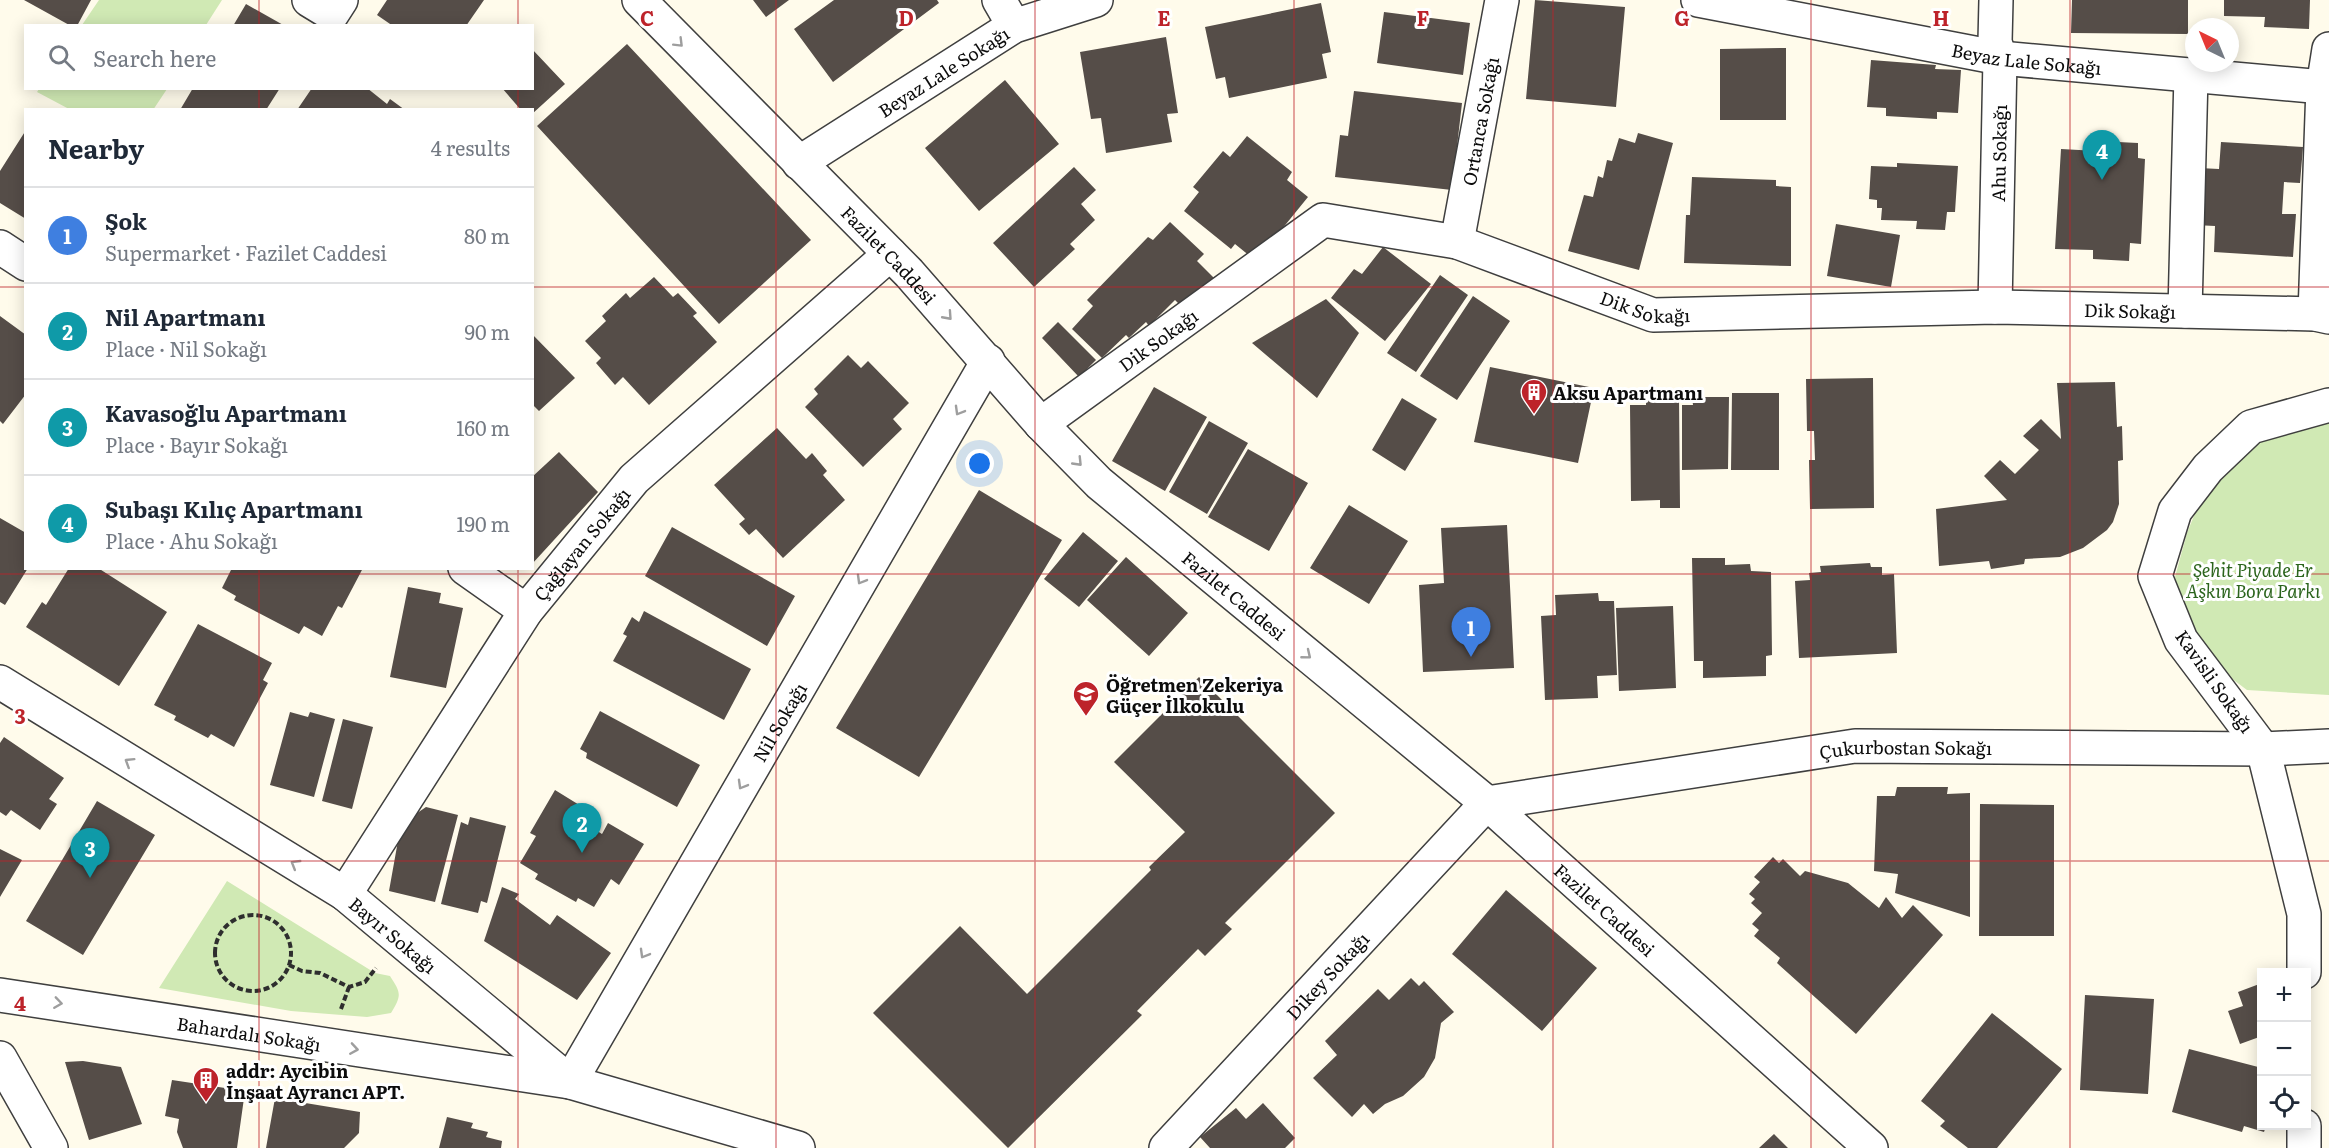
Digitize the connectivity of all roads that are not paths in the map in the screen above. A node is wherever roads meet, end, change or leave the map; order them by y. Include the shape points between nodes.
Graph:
1 (309, 0) edge
2 (341, 0) edge
3 (639, 0) edge
4 (1096, 0) edge
5 (1502, 0) edge
6 (1698, 0) edge
7 (1996, 0) edge
8 (1006, 13) edge
9 (1858, 15) edge
10 (2329, 50) edge
11 (2000, 58) junction
12 (2191, 75) junction
13 (2323, 87) junction
14 (799, 163) junction
15 (1457, 242) junction
16 (0, 247) edge
17 (890, 254) junction
18 (24, 263) edge
19 (1995, 307) junction
20 (2185, 310) junction
21 (2322, 315) edge
22 (988, 361) junction
23 (2329, 405) edge
24 (1041, 424) junction
25 (468, 570) edge
26 (526, 611) junction
27 (0, 682) edge
28 (2329, 746) edge
29 (2263, 749) junction
30 (1487, 803) junction
31 (345, 894) junction
32 (2304, 968) edge
33 (0, 995) edge
34 (0, 1058) edge
35 (570, 1082) junction
36 (2304, 1130) edge
37 (51, 1148) edge
38 (798, 1148) edge
39 (1166, 1148) edge
40 (1871, 1148) edge
41 (2304, 1148) edge

1 - 2 street via 332,14
3 -> 14 street, Fazilet Caddesi
4 - 8 street, Beyaz Lale Sokağı
5 - 15 street, Ortanca Sokağı
6 - 9 street, Beyaz Lale Sokağı
7 - 11 street, Ahu Sokağı via 1995,42
8 - 14 street, Beyaz Lale Sokağı
9 - 11 street, Beyaz Lale Sokağı
10 - 13 street
11 - 12 street, Beyaz Lale Sokağı
11 - 19 street, Ahu Sokağı
12 - 13 street, Beyaz Lale Sokağı
12 - 20 street
13 - 21 street
14 - 17 street, Fazilet Caddesi
15 - 19 street, Dik Sokağı via 1653,315
15 - 24 street, Dik Sokağı via 1323,220
16 - 18 street
17 -> 22 street, Fazilet Caddesi
17 - 26 street, Çağlayan Sokağı via 634,479
19 - 20 street, Dik Sokağı
20 - 21 street, Dik Sokağı
22 - 24 street, Fazilet Caddesi
22 -> 35 street, Nil Sokağı
23 - 29 street, Kavisli Sokağı via 2251,426 2208,468 2175,512 2155,576 2181,640
24 -> 30 street, Fazilet Caddesi via 1099,483
25 - 26 street
26 - 31 street, Çağlayan Sokağı
31 -> 27 street, Bayır Sokağı
28 - 29 street, Çukurbostan Sokağı
29 - 30 street, Çukurbostan Sokağı via 1856,746
29 - 32 street, Kavisli Sokağı via 2304,914
30 - 39 street, Dikey Sokağı
30 - 40 street, Fazilet Caddesi
31 - 35 street, Bayır Sokağı
33 -> 35 street, Bahardalı Sokağı
34 - 37 street
35 - 38 street, Bayır Sokağı
36 - 41 street

